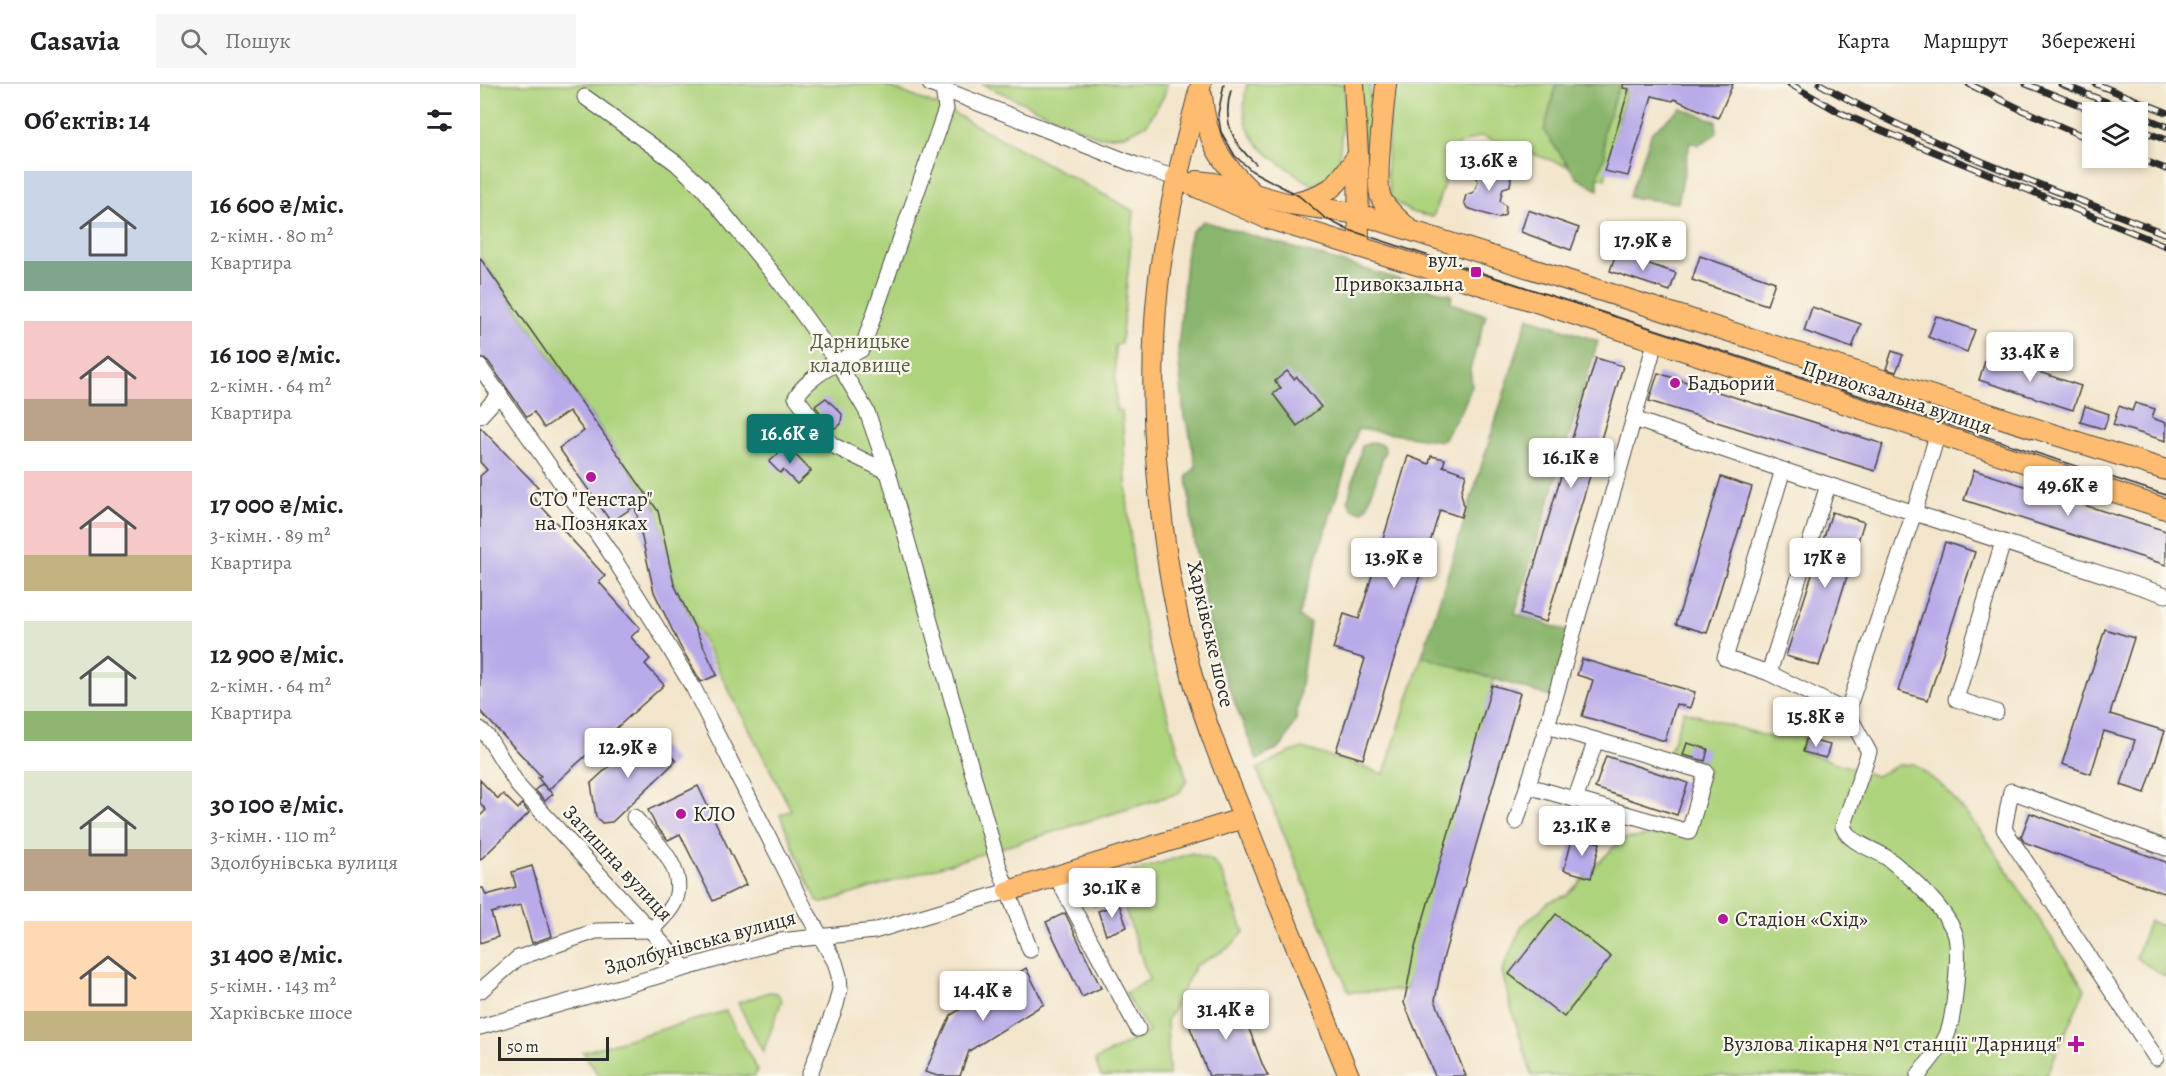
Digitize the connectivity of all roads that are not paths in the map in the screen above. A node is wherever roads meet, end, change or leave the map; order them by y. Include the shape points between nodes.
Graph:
1 (1188, 84) edge
2 (1201, 84) edge
3 (1354, 84) edge
4 (1386, 84) edge
5 (937, 86) edge
6 (585, 97) dead end
7 (1358, 155) junction
8 (1176, 178) junction
9 (1252, 192) junction
10 (1290, 204) junction
11 (1359, 214) junction
12 (1410, 230) junction
13 (1359, 247) junction
14 (1655, 343) junction
15 (838, 363) junction
16 (480, 367) edge
17 (500, 394) junction
18 (480, 416) edge
19 (1634, 419) junction
20 (1937, 436) junction
21 (1783, 470) junction
22 (2166, 470) edge
23 (888, 472) junction
24 (1827, 485) junction
25 (2166, 509) edge
26 (1914, 513) junction
27 (2003, 542) junction
28 (2166, 595) edge
29 (1769, 673) junction
30 (1848, 712) junction
31 (1996, 712) dead end
32 (1547, 726) junction
33 (480, 729) edge
34 (1596, 740) junction
35 (1528, 786) junction
36 (1575, 800) junction
37 (634, 817) dead end
38 (1244, 818) junction
39 (1516, 822) dead end
40 (2166, 848) edge
41 (1056, 876) junction
42 (1008, 891) junction
43 (652, 930) junction
44 (821, 936) junction
45 (1030, 950) dead end
46 (685, 968) junction
47 (480, 991) edge
48 (480, 1027) edge
49 (1138, 1029) dead end
50 (2156, 1058) dead end
51 (809, 1076) edge
52 (1348, 1076) edge
53 (1918, 1076) edge

1 - 8 main road, Харківське шосе via 1171,151
2 - 8 main road, Харківське шосе
2 - 9 main road, Привокзальна вулиця via 1204,119 1212,143 1227,167
3 - 7 main road
4 - 12 main road via 1380,196 1389,211
5 - 8 street
5 - 15 street via 946,109 862,349
6 - 15 street via 676,163 702,187 784,286
7 - 10 main road via 1326,193
7 - 11 main road
8 - 9 main road, Привокзальна вулиця
8 - 13 main road, Привокзальна вулиця via 1266,218
8 - 38 main road, Харківське шосе via 1158,286 1155,331 1155,425 1163,524 1180,627 1193,678
9 - 10 main road, Привокзальна вулиця
10 - 11 main road, Привокзальна вулиця
11 - 12 main road, Привокзальна вулиця
11 - 13 main road
12 - 22 main road, Привокзальна вулиця
13 - 14 main road, Привокзальна вулиця
14 - 19 street
14 - 20 main road, Привокзальна вулиця
15 - 23 street via 867,412
15 - 23 street via 801,388 795,397 832,444
16 - 17 street
17 - 18 street
17 - 44 street via 661,633 694,689
19 - 21 street
19 - 32 street
20 - 25 main road, Привокзальна вулиця
20 - 26 street
21 - 24 street
21 - 29 street via 1725,658
23 - 42 street
24 - 26 street
24 - 29 street
26 - 27 street
26 - 30 street
27 - 28 street
27 - 31 street via 1956,699
29 - 30 street
30 - 53 street via 1869,752 1846,815 1843,827 1847,836 1889,859 1927,894 1955,933 1957,982 1947,1036
32 - 34 street
32 - 35 street
33 - 43 street, Затишна вулиця via 519,787
34 - 36 street
34 - 36 street via 1706,772 1689,832
35 - 36 street
35 - 39 street
37 - 43 street via 664,851 678,879 673,905
38 - 41 main road, Здолбунівська вулиця
38 - 52 main road, Харківське шосе
40 - 50 street via 2011,791 2004,829
41 - 42 main road, Здолбунівська вулиця
41 - 49 street
42 - 44 street, Здолбунівська вулиця via 874,931
42 - 45 street
43 - 46 street, Затишна вулиця
43 - 47 street via 596,931 518,958
44 - 46 street, Здолбунівська вулиця via 780,941
44 - 51 street via 835,962 840,989
46 - 48 street, Здолбунівська вулиця

